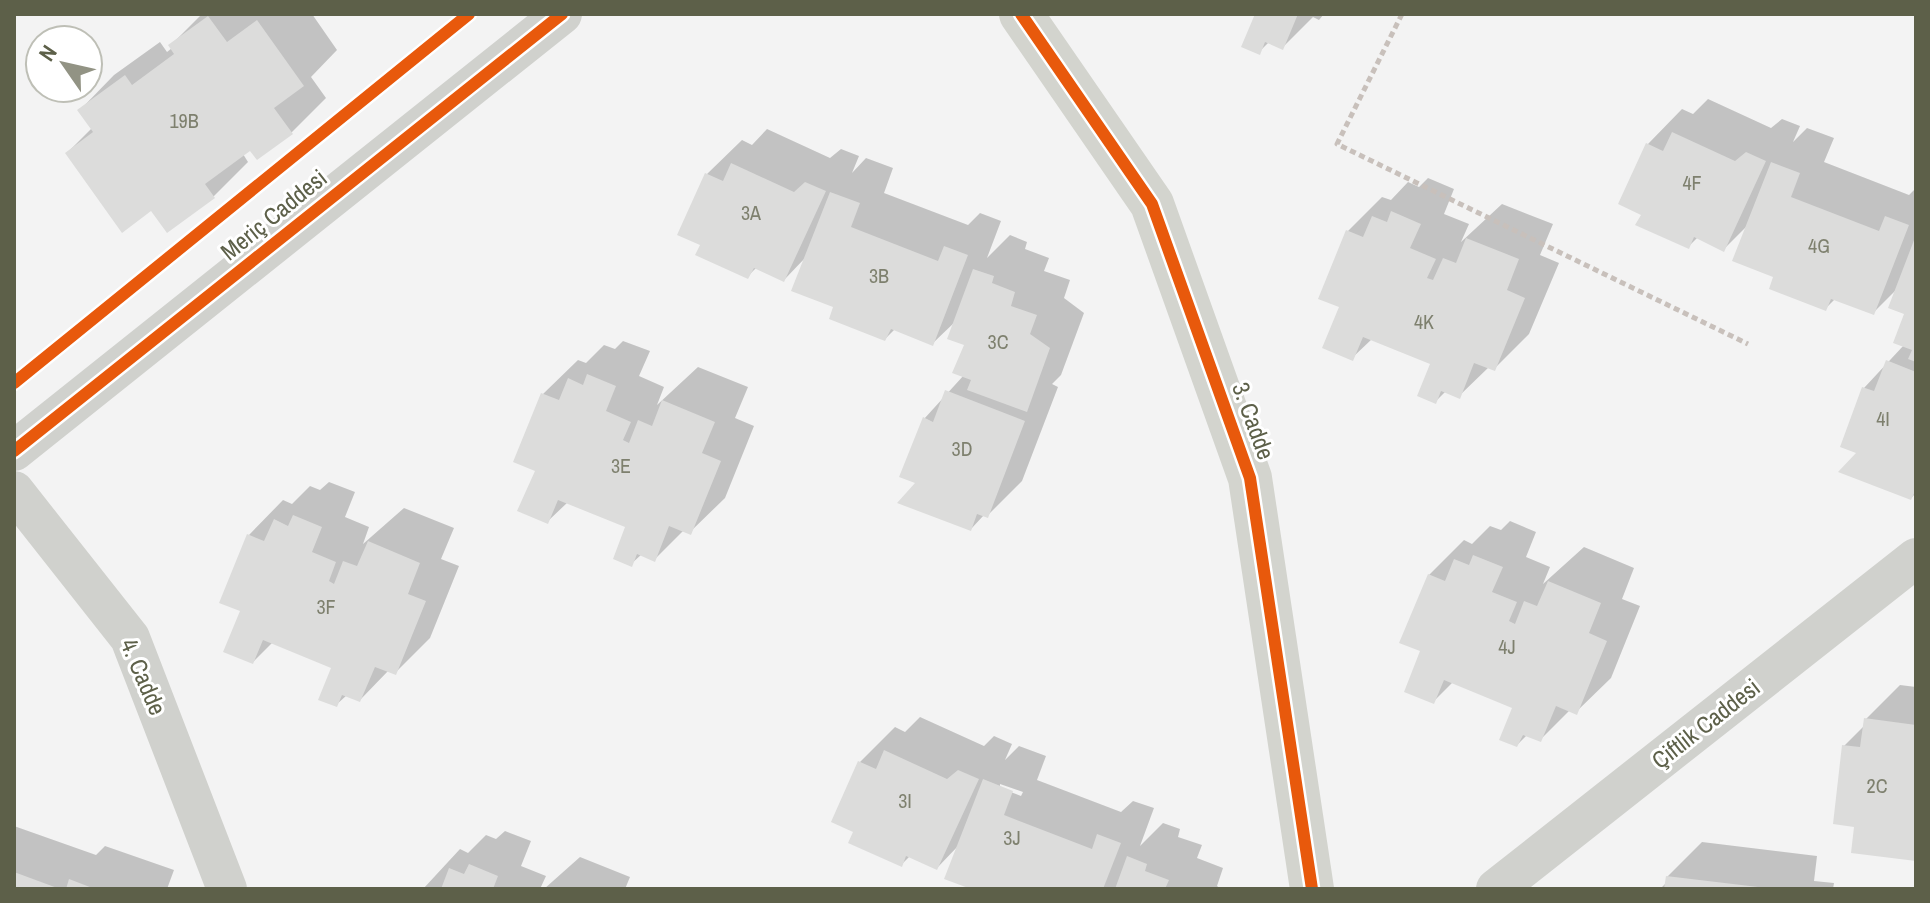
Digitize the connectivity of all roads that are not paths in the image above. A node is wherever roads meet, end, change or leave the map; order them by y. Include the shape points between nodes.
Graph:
1 (562, 14) edge
2 (1021, 14) edge
3 (14, 451) edge
4 (14, 491) edge
5 (1916, 558) edge
6 (227, 889) edge
7 (1312, 889) edge
8 (1496, 889) edge

1 - 3 street, Meriç Caddesi
2 - 7 street, 3. Cadde via 1152,204 1250,478
4 - 6 street, 4. Cadde via 130,638
5 - 8 street, Çiftlik Caddesi

